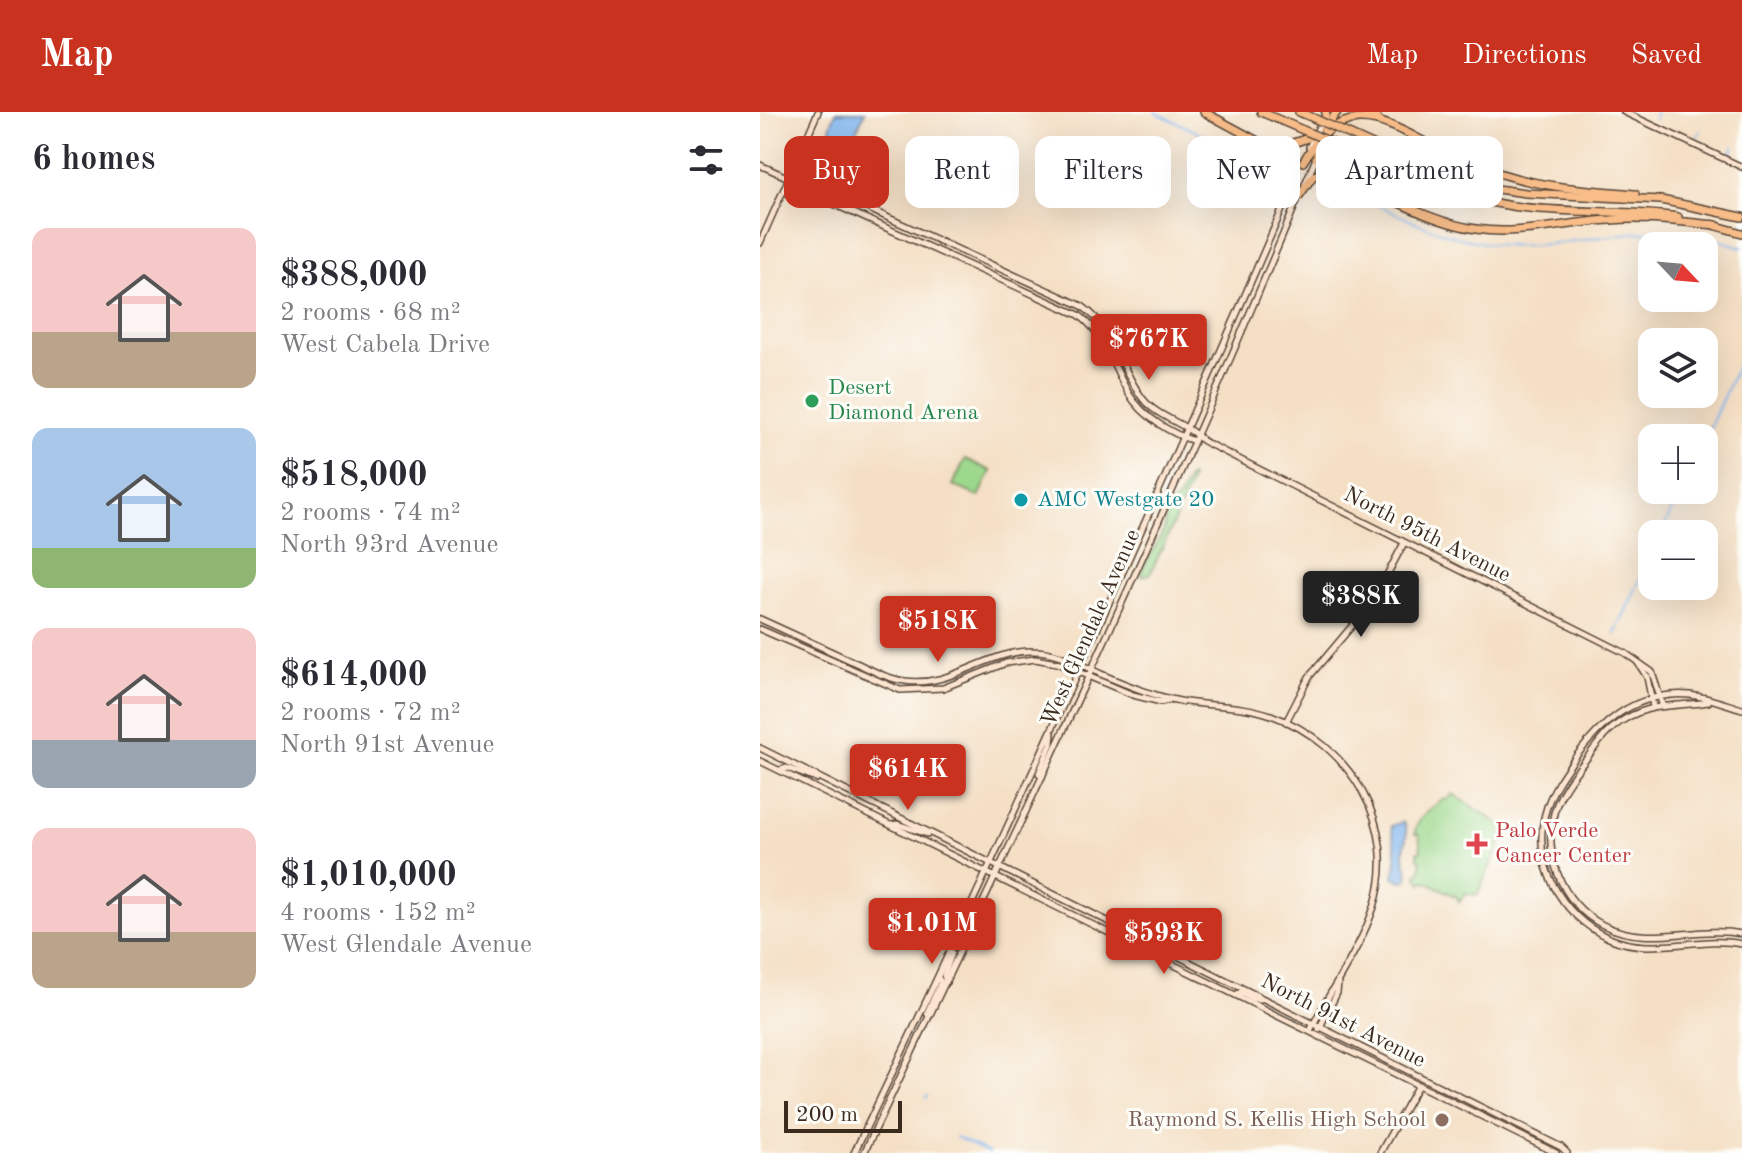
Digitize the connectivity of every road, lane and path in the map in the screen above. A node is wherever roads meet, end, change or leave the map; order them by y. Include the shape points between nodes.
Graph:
1 (818, 112) edge
2 (1204, 112) edge
3 (1261, 112) edge
4 (1299, 112) edge
5 (1326, 112) edge
6 (1337, 112) edge
7 (1364, 112) edge
8 (1624, 112) edge
9 (1313, 114) edge
10 (1390, 126) junction
11 (1322, 132) junction
12 (807, 136) edge
13 (1251, 136) edge
14 (1321, 136) edge
15 (1324, 136) edge
16 (1300, 140) edge
17 (1316, 158) edge
18 (1303, 162) joint
19 (760, 165) edge
20 (1742, 167) edge
21 (1300, 168) edge
22 (1316, 175) edge
23 (784, 176) edge
24 (784, 189) edge
25 (1300, 194) edge
26 (1300, 194) edge
27 (1661, 200) junction
28 (842, 208) edge
29 (867, 208) edge
30 (1282, 208) edge
31 (1294, 208) edge
32 (1412, 208) edge
33 (1742, 217) edge
34 (1716, 225) junction
35 (1742, 233) edge
36 (760, 243) edge
37 (1187, 429) junction
38 (1197, 433) junction
39 (1183, 437) junction
40 (1193, 441) junction
41 (1203, 441) junction
42 (1404, 543) junction
43 (760, 619) edge
44 (760, 629) edge
45 (1635, 659) junction
46 (1081, 665) junction
47 (1091, 669) junction
48 (1078, 672) junction
49 (1087, 677) junction
50 (1661, 696) junction
51 (1652, 698) junction
52 (1170, 699) junction
53 (1711, 702) junction
54 (1662, 704) junction
55 (1653, 707) junction
56 (1742, 709) edge
57 (1286, 722) junction
58 (1052, 728) junction
59 (760, 748) edge
60 (760, 761) edge
61 (779, 770) junction
62 (1042, 777) junction
63 (824, 781) junction
64 (891, 826) junction
65 (932, 835) junction
66 (991, 863) junction
67 (1001, 868) junction
68 (986, 874) junction
69 (996, 879) junction
70 (1104, 920) junction
71 (1100, 928) junction
72 (1701, 933) junction
73 (1742, 934) edge
74 (1702, 942) junction
75 (1742, 944) edge
76 (953, 945) junction
77 (938, 978) junction
78 (946, 983) junction
79 (1237, 995) junction
80 (1262, 999) junction
81 (929, 1017) junction
82 (1314, 1027) junction
83 (1418, 1085) junction
84 (1459, 1097) junction
85 (1521, 1127) junction
86 (1517, 1134) junction
87 (854, 1153) edge
88 (864, 1153) edge
89 (1380, 1153) edge
90 (1556, 1153) edge
91 (1567, 1153) edge

1 - 12 main road
2 - 13 highway
3 - 34 highway, bridge via 1412,179 1485,201 1654,214
4 - 9 highway
5 - 11 highway
6 - 11 highway
7 - 10 highway
8 - 20 main road
9 - 11 highway
9 - 27 highway, bridge via 1419,166 1490,188
10 - 11 highway via 1362,119
10 - 27 highway via 1515,178
11 - 14 highway
11 - 15 highway
11 - 16 highway
11 - 18 highway
17 - 25 main road, West Glendale Avenue
18 - 21 main road, West Glendale Avenue
19 - 23 main road, North 95th Avenue
22 - 26 highway
24 - 36 main road
27 - 33 highway
28 - 39 main road, North 95th Avenue via 1079,315 1103,340 1138,406
29 - 37 main road, North 95th Avenue via 1082,306 1107,330 1143,399
30 - 37 main road, West Glendale Avenue
31 - 38 main road, West Glendale Avenue
32 - 34 highway via 1485,230 1612,219
34 - 35 highway
37 - 38 main road, North 95th Avenue
37 - 39 main road, West Glendale Avenue
38 - 40 main road, West Glendale Avenue
38 - 41 main road, North 95th Avenue
39 - 40 main road, North 95th Avenue
39 - 46 main road, West Glendale Avenue
40 - 41 main road, North 95th Avenue
40 - 47 main road, West Glendale Avenue
41 - 42 main road, North 95th Avenue
42 - 45 main road, North 95th Avenue
42 - 57 main road via 1373,601 1309,677
43 - 46 main road via 905,681 938,679 1025,651 1054,654
44 - 48 main road via 900,690 943,688 1022,659 1045,660
45 - 50 main road, North 95th Avenue via 1652,672
45 - 51 main road
46 - 47 main road
46 - 48 main road, West Glendale Avenue
47 - 49 main road, West Glendale Avenue
47 - 52 main road
48 - 49 main road
48 - 58 main road, West Glendale Avenue
49 - 52 main road via 1137,697
49 - 62 main road, West Glendale Avenue
50 - 51 main road
50 - 53 main road via 1690,694
50 - 54 main road, North 95th Avenue
51 - 55 main road
51 - 74 main road via 1602,725 1559,781 1544,819 1545,862 1565,904 1601,934 1643,946
52 - 57 main road via 1250,709
53 - 54 main road
53 - 56 main road
54 - 55 main road
55 - 72 main road via 1608,732 1568,783 1553,820 1554,862 1573,900 1600,924 1641,937
57 - 82 main road via 1323,744 1364,791 1378,830 1381,859 1376,900
58 - 62 main road via 1038,774
58 - 66 main road, West Glendale Avenue
59 - 63 main road, North 91st Avenue
60 - 61 main road, North 91st Avenue
61 - 63 main road
61 - 64 main road, North 91st Avenue
62 - 67 main road, West Glendale Avenue
63 - 65 main road, North 91st Avenue
64 - 65 main road
64 - 68 main road, North 91st Avenue
65 - 66 main road, North 91st Avenue
66 - 67 main road, North 91st Avenue
66 - 68 main road, West Glendale Avenue
67 - 69 main road, West Glendale Avenue
67 - 70 main road, North 91st Avenue
68 - 69 main road, North 91st Avenue
68 - 76 main road, West Glendale Avenue
69 - 71 main road, North 91st Avenue
69 - 78 main road, West Glendale Avenue
70 - 71 main road
70 - 80 main road, North 91st Avenue
71 - 79 main road, North 91st Avenue
72 - 73 main road
72 - 74 main road
74 - 75 main road
76 - 77 main road, West Glendale Avenue
76 - 78 main road
77 - 81 main road
77 - 87 main road, West Glendale Avenue
78 - 81 main road, West Glendale Avenue
79 - 80 main road
79 - 82 main road, North 91st Avenue
80 - 82 main road, North 91st Avenue
81 - 88 main road, West Glendale Avenue
82 - 83 main road, North 91st Avenue via 1317,1034
82 - 84 main road, North 91st Avenue
83 - 84 main road
83 - 86 main road, North 91st Avenue
83 - 89 main road
84 - 85 main road, North 91st Avenue
85 - 86 main road
85 - 91 main road, North 91st Avenue
86 - 90 main road, North 91st Avenue

